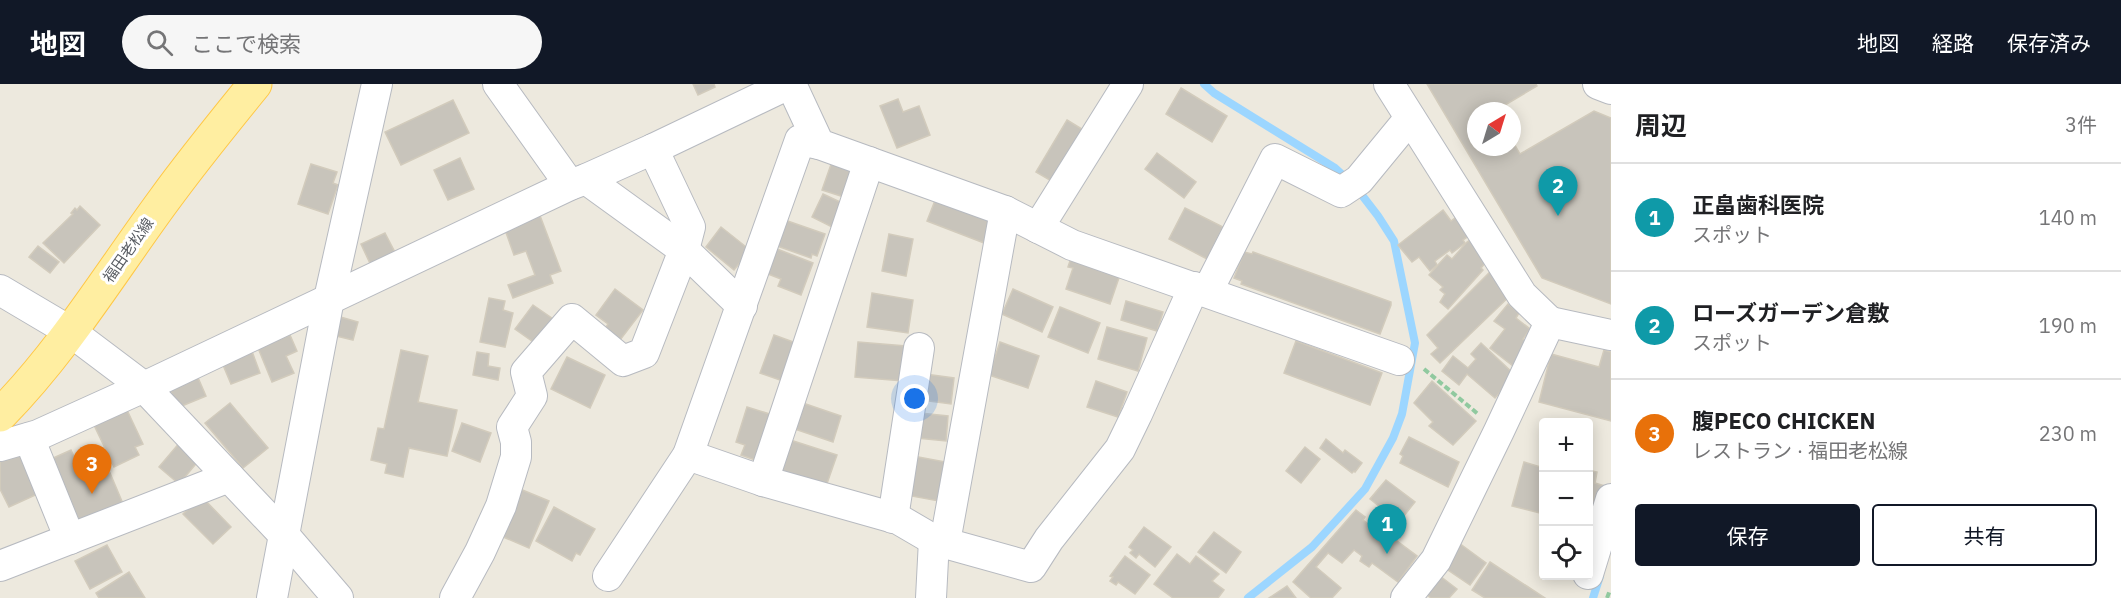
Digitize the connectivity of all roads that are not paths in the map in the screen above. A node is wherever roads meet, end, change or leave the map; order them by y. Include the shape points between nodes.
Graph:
1 (255, 84) edge
2 (377, 84) edge
3 (498, 84) edge
4 (790, 84) edge
5 (1128, 84) edge
6 (1389, 84) edge
7 (1598, 84) edge
8 (1611, 89) edge
9 (1410, 118) junction
10 (819, 144) junction
11 (653, 149) junction
12 (869, 162) junction
13 (578, 182) junction
14 (1005, 211) junction
15 (1038, 228) junction
16 (684, 250) junction
17 (1200, 289) junction
18 (0, 290) edge
19 (328, 299) junction
20 (742, 306) junction
21 (1550, 322) junction
22 (71, 332) junction
23 (1611, 335) edge
24 (919, 348) dead end
25 (1407, 361) road end
26 (144, 387) junction
27 (0, 415) edge
28 (29, 438) junction
29 (0, 446) edge
30 (688, 455) junction
31 (229, 477) junction
32 (763, 481) junction
33 (1611, 499) edge
34 (893, 518) junction
35 (284, 535) junction
36 (70, 539) junction
37 (940, 541) junction
38 (1593, 558) edge
39 (0, 566) edge
40 (608, 576) dead end
41 (1586, 580) edge
42 (272, 598) edge
43 (338, 598) edge
44 (455, 598) edge
45 (932, 598) edge
46 (1407, 598) edge
47 (1581, 598) edge

1 - 22 main road, 福田老松線 via 165,199
2 - 19 street
3 - 13 street
4 - 10 street
4 - 11 street
5 - 15 street
6 - 9 street
7 - 8 street
9 - 17 street via 1352,185 1341,192 1275,159
9 - 21 street via 1522,296
10 - 12 street
10 - 20 street via 800,140
11 - 13 street
11 - 16 street via 690,227
12 - 14 street
12 - 32 street
13 - 16 street
13 - 19 street
14 - 15 street
14 - 37 street
15 - 17 street via 1072,245
16 - 20 street
16 - 44 street via 644,353 623,361 572,319 526,372 532,396 512,427 516,457 504,496
17 - 25 street
17 - 37 street via 1120,449 1031,567
18 - 22 street
19 - 26 street
19 - 35 street
20 - 30 street
21 - 23 street
21 - 46 street via 1436,560
22 - 26 street
22 - 27 main road, 福田老松線
24 - 34 street
26 - 28 street
26 - 31 street
28 - 29 street
28 - 36 street
30 - 32 street
30 - 40 street
31 - 35 street
31 - 36 street
32 - 34 street
33 - 38 street
34 - 37 street
35 - 42 street
35 - 43 street
36 - 39 street
37 - 45 street
41 - 47 street

